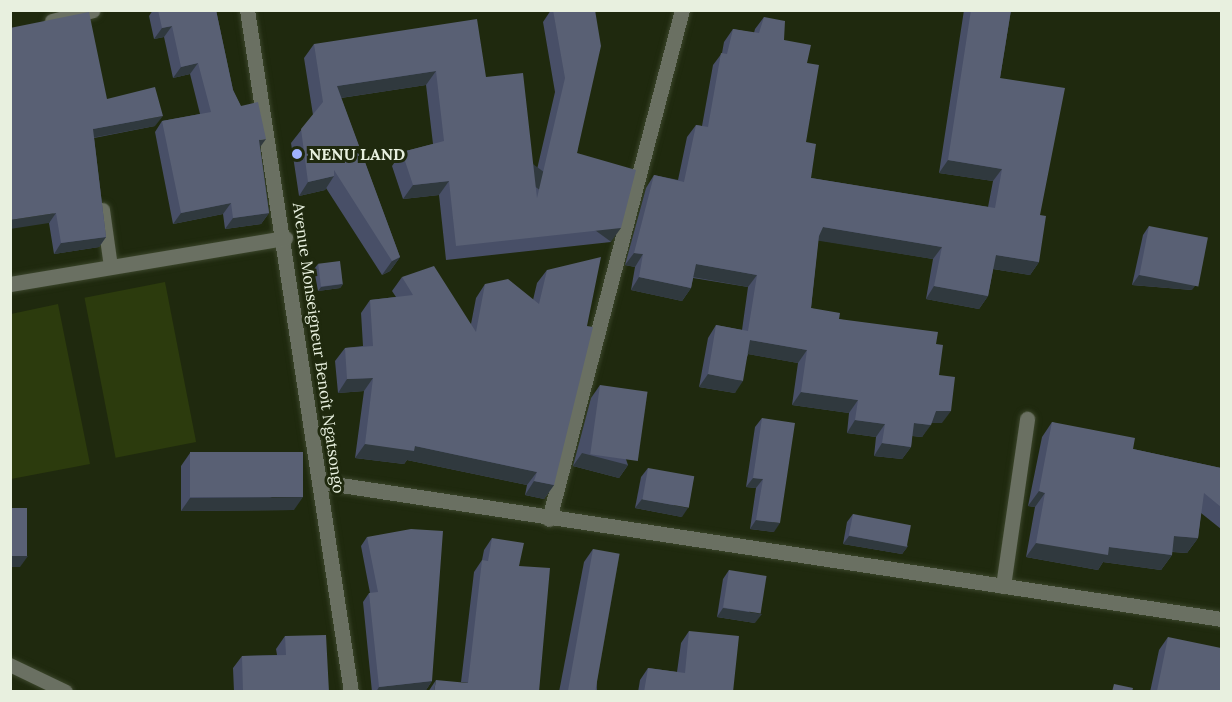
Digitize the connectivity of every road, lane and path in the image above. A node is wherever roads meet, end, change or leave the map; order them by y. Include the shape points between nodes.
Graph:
1 (93, 10) edge
2 (247, 10) edge
3 (682, 10) edge
4 (35, 25) edge
5 (100, 196) edge
6 (285, 238) junction
7 (111, 267) junction
8 (10, 284) edge
9 (1027, 419) dead end
10 (321, 482) junction
11 (549, 519) junction
12 (1003, 586) junction
13 (1221, 619) edge
14 (10, 665) edge
15 (66, 692) edge
16 (351, 692) edge

1 - 4 street
2 - 6 street, Avenue Monseigneur Benoît Ngatsongo
3 - 11 street
5 - 7 lane
6 - 7 street
6 - 10 street, Avenue Monseigneur Benoît Ngatsongo
7 - 8 street
9 - 12 street
10 - 11 street
10 - 16 street, Avenue Monseigneur Benoît Ngatsongo
11 - 12 street
12 - 13 street
14 - 15 lane

